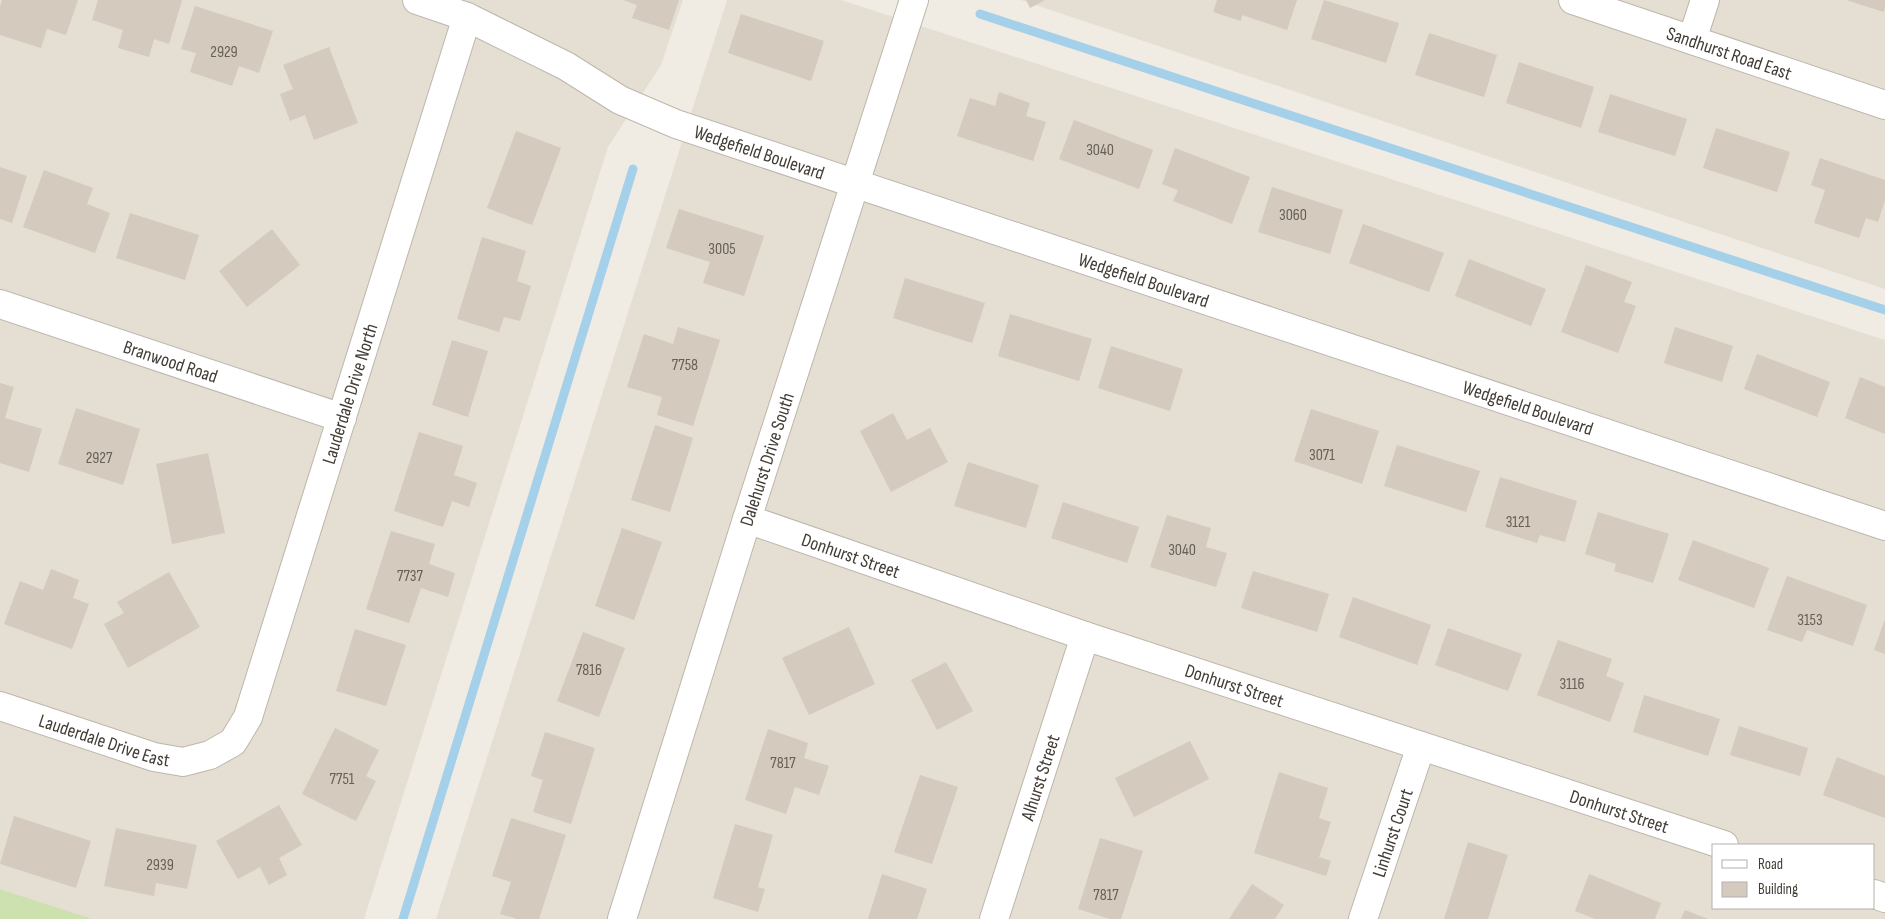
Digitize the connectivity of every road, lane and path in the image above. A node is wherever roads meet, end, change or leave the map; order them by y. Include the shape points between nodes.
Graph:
1 (417, 0) edge
2 (914, 0) edge
3 (1573, 0) edge
4 (1705, 0) edge
5 (467, 17) junction
6 (1692, 40) junction
7 (1885, 105) edge
8 (855, 183) junction
9 (0, 304) edge
10 (342, 418) junction
11 (747, 519) junction
12 (1885, 526) edge
13 (1085, 636) junction
14 (0, 706) edge
15 (1421, 746) junction
16 (210, 755) joint
17 (1721, 844) edge
18 (622, 919) edge
19 (994, 919) edge
20 (1363, 919) edge

1 - 5 street, Wedgefield Boulevard
2 - 8 street, Dalehurst Drive South
3 - 6 street, Sandhurst Road East
4 - 6 street
5 - 8 street, Wedgefield Boulevard via 566,66 620,100 676,124
5 - 10 street, Lauderdale Drive North
6 - 7 street, Sandhurst Road East
8 - 11 street, Dalehurst Drive South
8 - 12 street, Wedgefield Boulevard
9 - 10 street, Branwood Road
10 - 16 street, Lauderdale Drive North via 248,717 233,742
11 - 13 street, Donhurst Street
11 - 18 street, Dalehurst Drive South
13 - 15 street, Donhurst Street
13 - 19 street, Alhurst Street
14 - 16 street, Lauderdale Drive East via 154,757 183,762
15 - 17 street, Donhurst Street
15 - 20 street, Linhurst Court

